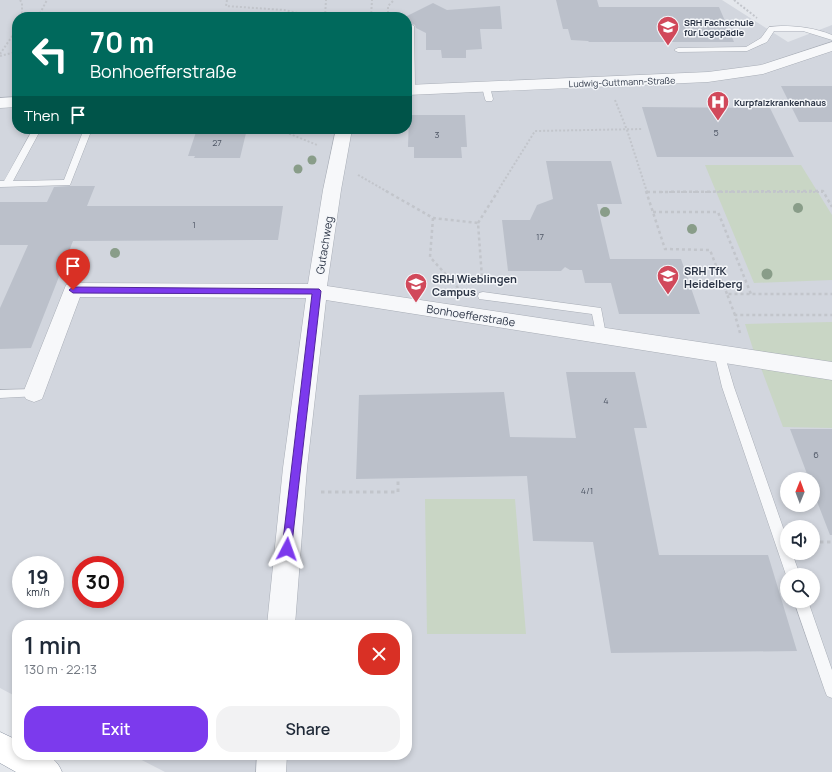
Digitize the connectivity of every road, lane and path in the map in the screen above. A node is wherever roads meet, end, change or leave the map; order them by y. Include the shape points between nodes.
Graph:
1 (20, 0) edge
2 (47, 0) edge
3 (227, 0) edge
4 (326, 0) edge
5 (372, 0) edge
6 (394, 0) edge
7 (734, 0) edge
8 (22, 12) edge
9 (41, 12) edge
10 (296, 12) edge
11 (325, 12) edge
12 (371, 12) edge
13 (388, 12) edge
14 (772, 30) junction
15 (12, 37) edge
16 (832, 38) edge
17 (832, 46) edge
18 (678, 50) dead end
19 (12, 53) edge
20 (0, 55) edge
21 (587, 83) junction
22 (412, 90) edge
23 (12, 102) edge
24 (0, 103) edge
25 (627, 130) junction
26 (642, 130) dead end
27 (34, 134) edge
28 (86, 134) edge
29 (288, 134) edge
30 (343, 134) edge
31 (338, 158) junction
32 (3, 184) edge
33 (647, 192) junction
34 (832, 207) edge
35 (653, 212) junction
36 (433, 218) junction
37 (478, 223) junction
38 (316, 291) junction
39 (727, 294) junction
40 (751, 294) junction
41 (832, 294) edge
42 (483, 296) joint
43 (735, 315) junction
44 (832, 315) edge
45 (485, 317) junction
46 (601, 335) junction
47 (719, 353) junction
48 (747, 358) junction
49 (832, 371) edge
50 (34, 393) joint
51 (0, 394) edge
52 (398, 478) dead end
53 (292, 493) junction
54 (820, 542) edge
55 (832, 542) edge
56 (790, 568) edge
57 (803, 608) edge
58 (282, 620) edge
59 (832, 691) edge
60 (0, 747) edge
61 (12, 753) edge
62 (24, 760) edge
63 (272, 760) edge
64 (47, 772) edge
65 (271, 772) edge

1 - 8 path
2 - 9 path
3 - 10 path via 226,6
4 - 11 path
5 - 12 path
6 - 13 path via 388,6
7 - 14 path
14 - 16 lane via 816,30
14 - 18 lane via 764,40 747,49
15 - 20 path
17 - 21 street, Ludwig-Guttmann-Straße via 782,63 736,74 689,79
19 - 20 path
21 - 22 street, Ludwig-Guttmann-Straße via 488,93
21 - 25 path via 592,100 614,99
23 - 24 street
25 - 26 path
25 - 33 path
25 - 37 path via 535,131
27 - 32 lane
28 - 32 lane via 66,183
29 - 31 path
30 - 31 street, Gutachweg
31 - 36 path
31 - 38 street, Gutachweg
33 - 34 path via 823,191
33 - 35 path
35 - 39 path via 665,250 710,250
35 - 40 path via 718,212
36 - 37 path
36 - 45 path via 430,257
37 - 42 path
38 - 45 street, Bonhoefferstraße
38 - 50 street, Bonhoefferstraße via 73,290
38 - 53 street, Gutachweg
39 - 40 path
39 - 43 path
40 - 41 path
42 - 46 lane via 597,311
43 - 44 path
43 - 48 path
45 - 46 street, Bonhoefferstraße
46 - 47 street, Bonhoefferstraße
47 - 48 street, Bonhoefferstraße
47 - 56 lane
48 - 49 street, Bonhoefferstraße
50 - 51 lane
52 - 53 path via 398,492
53 - 58 street, Gutachweg
54 - 55 path
57 - 59 lane
60 - 61 highway
62 - 64 highway
63 - 65 street

